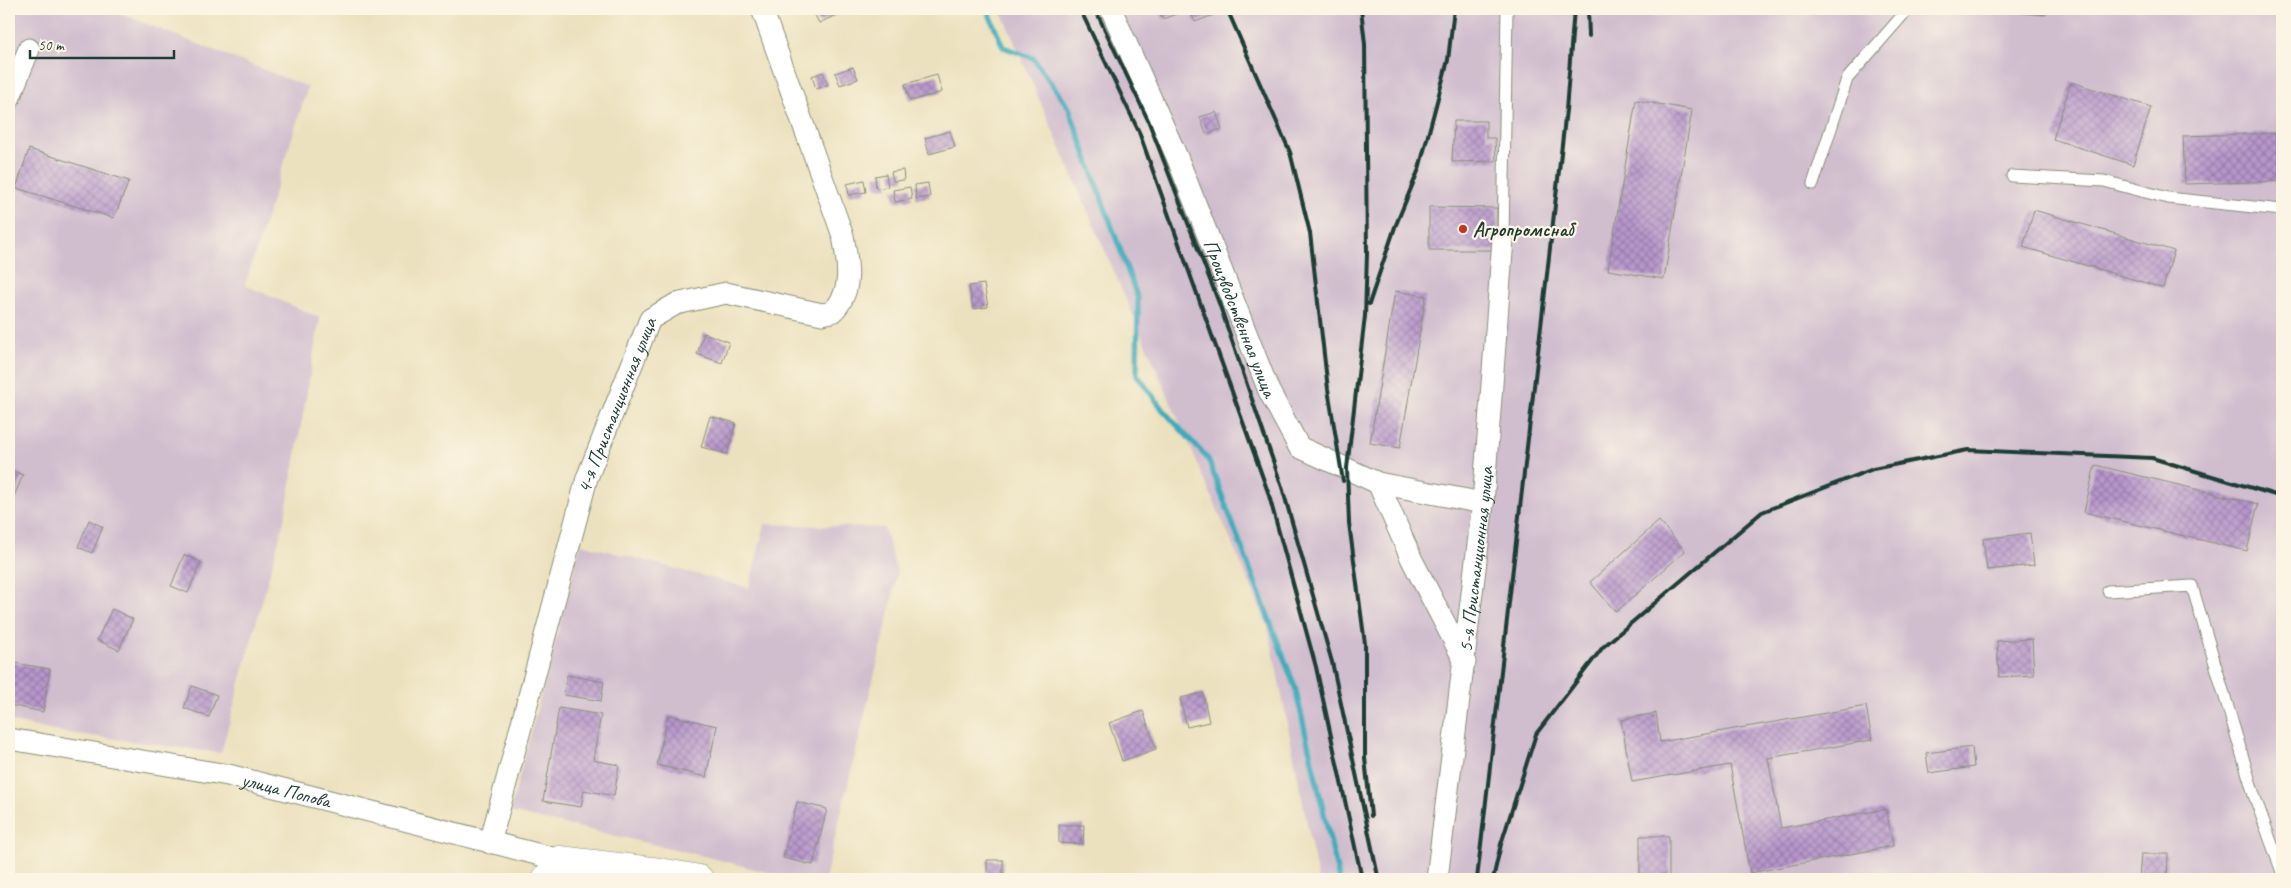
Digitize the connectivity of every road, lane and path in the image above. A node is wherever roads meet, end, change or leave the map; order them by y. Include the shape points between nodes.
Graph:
1 (762, 9) edge
2 (1112, 9) edge
3 (1507, 9) edge
4 (1908, 9) edge
5 (30, 49) dead end
6 (9, 99) edge
7 (2012, 176) dead end
8 (1812, 184) dead end
9 (2282, 210) edge
10 (1504, 238) joint
11 (1378, 483) junction
12 (1483, 503) junction
13 (2108, 591) dead end
14 (1465, 662) junction
15 (9, 739) edge
16 (490, 843) junction
17 (553, 870) edge
18 (2282, 872) edge
19 (660, 876) edge
20 (699, 879) edge
21 (1437, 879) edge

1 - 16 street, 4-я Пристанционная улица via 843,236 848,270 843,298 832,312 822,314 726,293 676,304 650,319 587,478
2 - 11 street, Производственная улица via 1177,158 1269,391 1300,447
3 - 10 lane
4 - 8 lane via 1847,79
5 - 6 street
7 - 9 lane via 2104,181 2168,198
10 - 12 street, 5-я Пристанционная улица
11 - 12 street, Производственная улица
11 - 14 street via 1412,560
12 - 14 street, 5-я Пристанционная улица
13 - 18 lane via 2192,586 2254,795
14 - 21 street, 5-я Пристанционная улица
15 - 16 street, улица Попова via 228,775
16 - 17 street, улица Попова
17 - 19 street
19 - 20 street

